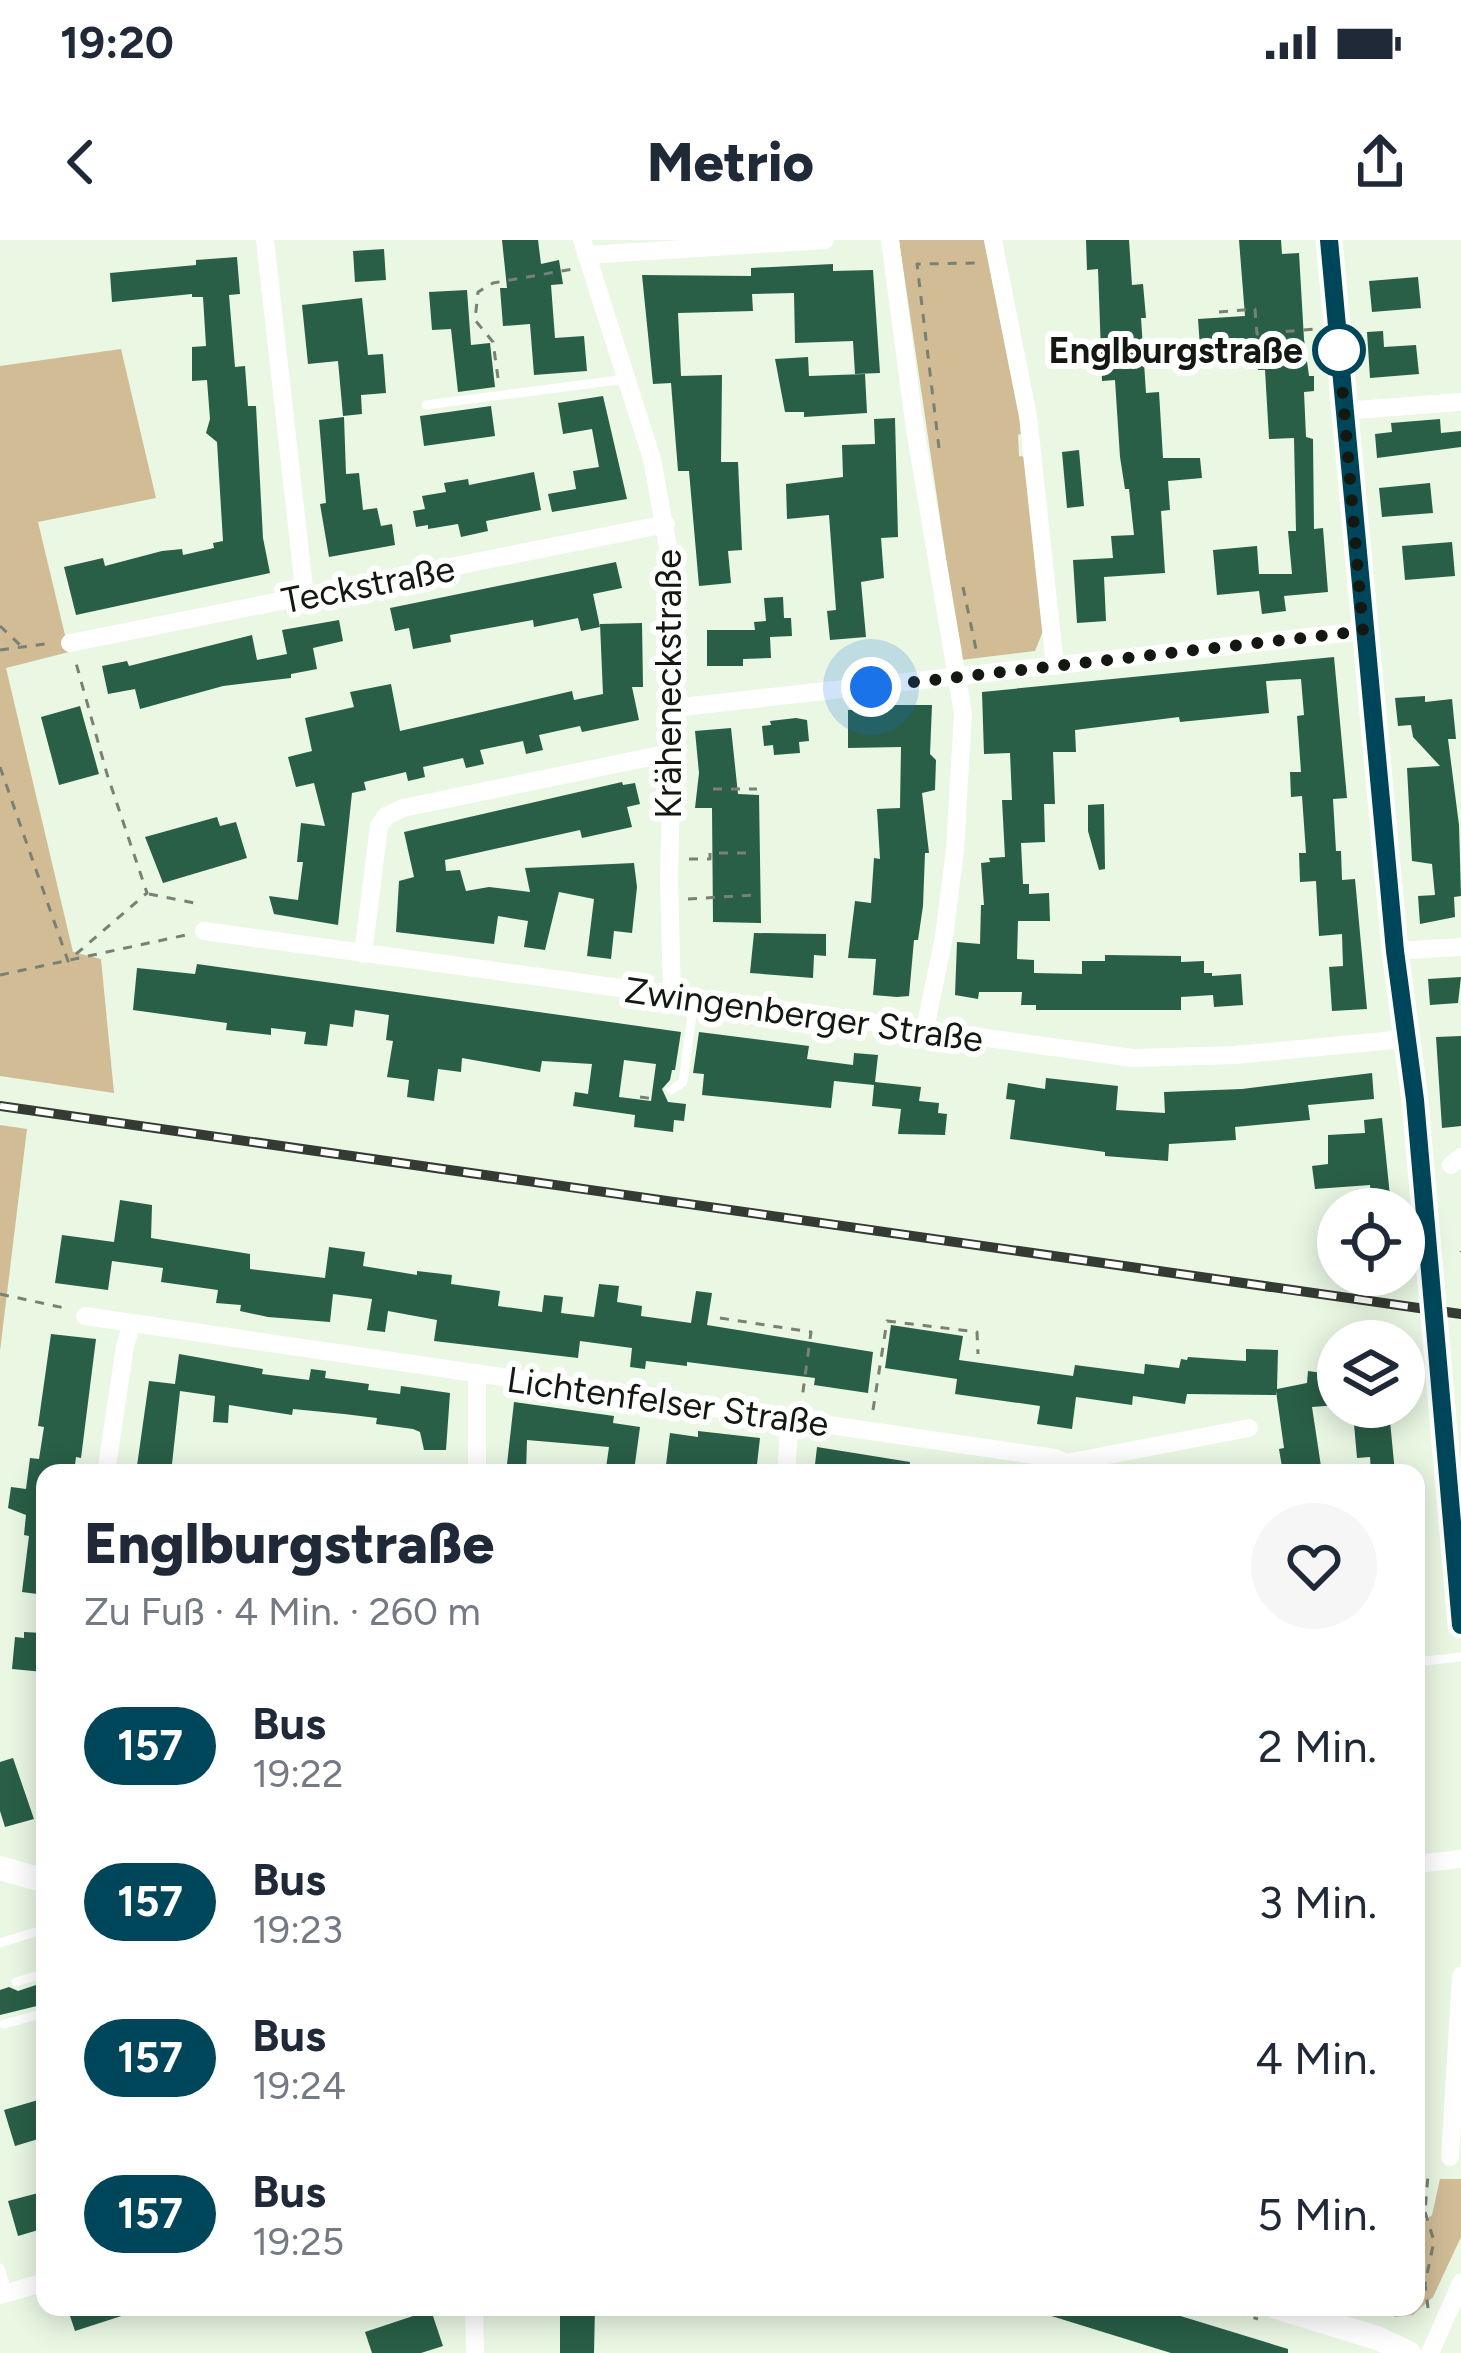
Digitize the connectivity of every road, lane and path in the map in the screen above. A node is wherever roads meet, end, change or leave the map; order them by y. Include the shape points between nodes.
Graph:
1 (265, 240) edge
2 (824, 240) edge
3 (890, 240) edge
4 (993, 240) edge
5 (1328, 240) edge
6 (583, 254) edge
7 (999, 263) junction
8 (1219, 312) dead end
9 (1336, 327) junction
10 (498, 378) dead end
11 (626, 379) junction
12 (1461, 402) edge
13 (426, 405) dead end
14 (1343, 411) junction
15 (942, 466) dead end
16 (666, 524) junction
17 (959, 570) dead end
18 (305, 597) junction
19 (0, 626) edge
20 (1363, 631) junction
21 (70, 643) junction
22 (22, 646) junction
23 (0, 650) edge
24 (1055, 666) junction
25 (981, 674) junction
26 (956, 677) junction
27 (673, 708) junction
28 (670, 753) junction
29 (0, 767) edge
30 (713, 789) dead end
31 (757, 789) dead end
32 (754, 853) dead end
33 (679, 859) dead end
34 (147, 893) junction
35 (754, 895) dead end
36 (680, 899) dead end
37 (200, 904) dead end
38 (204, 931) joint
39 (1461, 946) edge
40 (1395, 951) junction
41 (363, 954) junction
42 (68, 961) junction
43 (0, 975) edge
44 (672, 996) junction
45 (694, 999) junction
46 (926, 1029) junction
47 (1405, 1039) junction
48 (670, 1090) dead end
49 (0, 1294) edge
50 (85, 1316) joint
51 (720, 1318) dead end
52 (132, 1323) junction
53 (978, 1354) dead end
54 (477, 1373) junction
55 (872, 1418) dead end
56 (795, 1419) junction
57 (1249, 1428) dead end
58 (107, 1464) edge
59 (477, 1464) edge
60 (788, 1464) edge
61 (1062, 1464) edge
62 (1085, 1464) edge
63 (1461, 1626) edge
64 (1461, 1657) edge
65 (1425, 1662) edge
66 (1461, 1859) edge
67 (1425, 1863) edge
68 (0, 1868) edge
69 (36, 1878) edge
70 (36, 1932) edge
71 (0, 1943) edge
72 (36, 1976) edge
73 (1461, 1976) edge
74 (16, 1982) dead end
75 (36, 2015) edge
76 (4, 2024) dead end
77 (1450, 2157) dead end
78 (1428, 2175) dead end
79 (1425, 2212) joint
80 (0, 2268) edge
81 (1461, 2283) edge
82 (36, 2285) edge
83 (4, 2294) edge
84 (1428, 2308) dead end
85 (474, 2316) edge
86 (1305, 2316) edge
87 (475, 2353) edge
88 (1409, 2353) edge
89 (1430, 2353) edge

1 - 18 street
2 - 6 street
3 - 26 street
4 - 7 street
5 - 9 street
6 - 10 path via 478,292 475,320 493,342
6 - 11 street, Kräheneckstraße
7 - 15 path via 917,264
7 - 24 street via 1028,416
8 - 9 path via 1255,309 1257,334
9 - 14 street
11 - 13 lane
11 - 16 street, Kräheneckstraße
12 - 14 street
14 - 20 street
16 - 18 street, Teckstraße
16 - 27 street, Kräheneckstraße
17 - 25 path
18 - 21 street, Teckstraße
19 - 22 path
20 - 24 street
20 - 40 street
21 - 22 path
21 - 34 path
22 - 23 path
24 - 25 street
25 - 26 street
26 - 27 street
26 - 46 street via 963,713 955,850
27 - 28 street, Kräheneckstraße
28 - 41 street via 386,816
28 - 44 street, Kräheneckstraße
29 - 42 path
30 - 31 path
32 - 33 path
34 - 37 path
34 - 42 path
35 - 36 path
38 - 41 street, Zwingenberger Straße
38 - 42 path
39 - 40 street
40 - 47 street
41 - 44 street, Zwingenberger Straße
42 - 43 path
44 - 45 street, Zwingenberger Straße
45 - 46 street, Zwingenberger Straße
45 - 48 lane via 683,1082
46 - 47 street, Zwingenberger Straße via 1133,1058
47 - 63 street
49 - 50 path
50 - 52 street, Lichtenfelser Straße
51 - 56 path via 811,1332
52 - 54 street, Lichtenfelser Straße
52 - 58 street
53 - 55 path via 977,1332 886,1321
54 - 56 street, Lichtenfelser Straße
54 - 59 street
56 - 60 street
56 - 61 street, Lichtenfelser Straße
57 - 62 street, Lichtenfelser Straße
64 - 65 lane
66 - 67 street
68 - 69 main road
70 - 71 lane
72 - 74 lane
73 - 77 street
75 - 76 lane
78 - 79 path
79 - 84 path via 1434,2241
80 - 83 lane
81 - 89 street
82 - 83 street
85 - 87 street
86 - 88 main road

